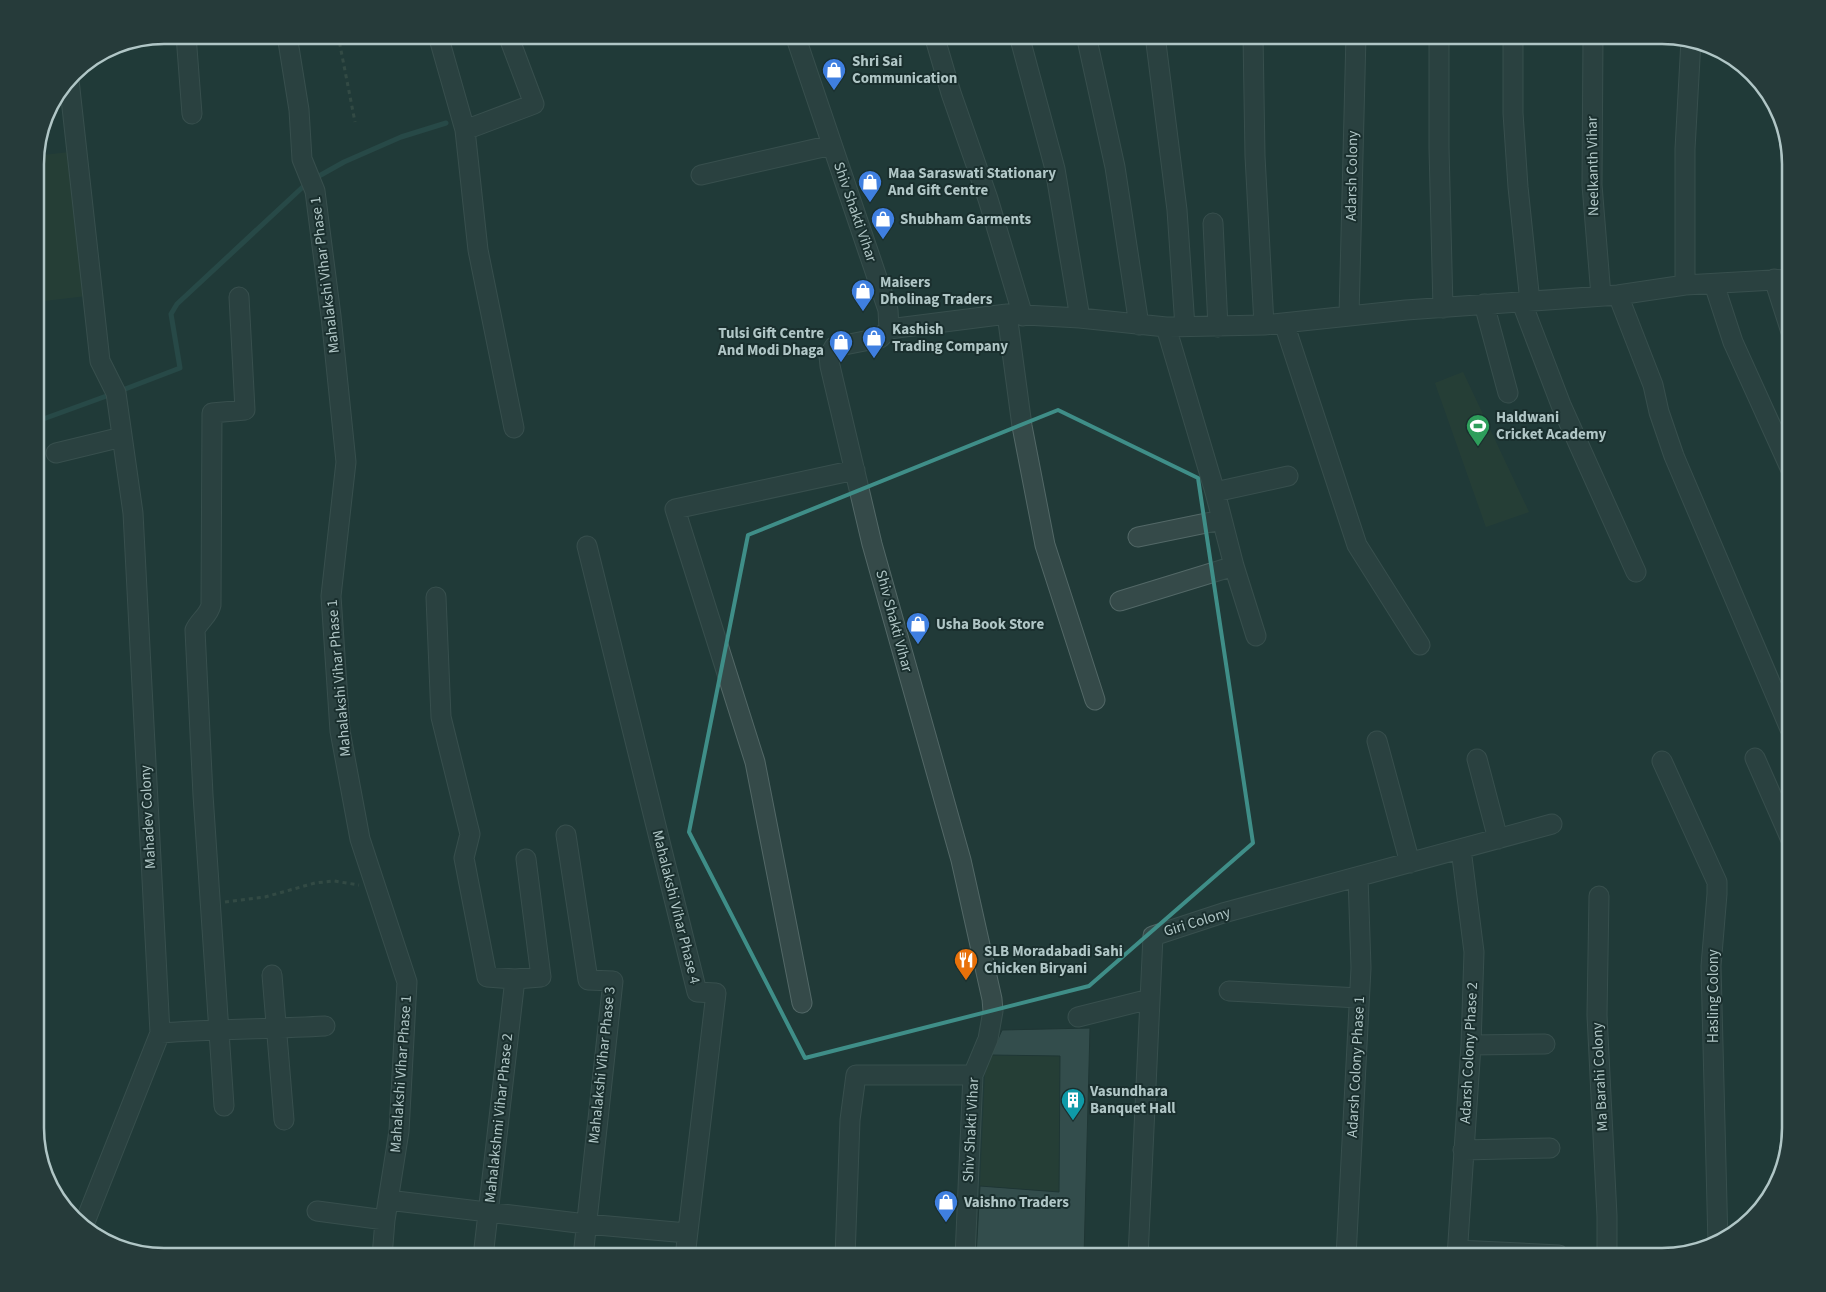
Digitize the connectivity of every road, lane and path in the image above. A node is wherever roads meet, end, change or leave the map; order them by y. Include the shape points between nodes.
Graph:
1 (187, 44) edge
2 (288, 44) edge
3 (340, 44) edge
4 (441, 44) edge
5 (511, 44) edge
6 (798, 44) edge
7 (937, 44) edge
8 (1022, 44) edge
9 (1088, 44) edge
10 (1156, 44) edge
11 (1253, 44) edge
12 (1356, 44) edge
13 (1439, 44) edge
14 (1513, 44) edge
15 (1593, 44) edge
16 (1691, 47) edge
17 (70, 90) edge
18 (192, 114) dead end
19 (355, 122) dead end
20 (465, 130) junction
21 (832, 145) junction
22 (701, 175) dead end
23 (1213, 223) dead end
24 (1782, 279) edge
25 (1714, 284) junction
26 (1685, 285) junction
27 (1609, 295) junction
28 (239, 297) dead end
29 (1526, 303) junction
30 (1484, 304) junction
31 (1443, 308) junction
32 (1015, 315) junction
33 (1349, 316) junction
34 (1080, 318) junction
35 (1284, 323) junction
36 (1139, 325) junction
37 (1264, 325) junction
38 (1175, 327) junction
39 (1218, 327) junction
40 (889, 329) junction
41 (1508, 393) dead end
42 (514, 428) dead end
43 (122, 437) junction
44 (1782, 450) edge
45 (56, 453) dead end
46 (855, 470) junction
47 (1288, 476) dead end
48 (1215, 492) junction
49 (1221, 520) junction
50 (1138, 537) dead end
51 (587, 546) dead end
52 (1234, 566) junction
53 (1636, 572) dead end
54 (436, 597) dead end
55 (1120, 600) dead end
56 (1256, 636) dead end
57 (1420, 645) dead end
58 (1095, 700) dead end
59 (1782, 710) edge
60 (1377, 742) dead end
61 (1755, 758) dead end
62 (1477, 759) dead end
63 (1662, 761) dead end
64 (1782, 820) edge
65 (1552, 824) dead end
66 (566, 836) dead end
67 (1498, 839) junction
68 (1461, 849) junction
69 (526, 859) dead end
70 (1410, 863) junction
71 (1358, 877) junction
72 (376, 888) junction
73 (1599, 896) dead end
74 (211, 903) junction
75 (272, 975) dead end
76 (515, 979) junction
77 (1229, 991) dead end
78 (1360, 998) junction
79 (1150, 999) junction
80 (802, 1003) dead end
81 (1078, 1017) dead end
82 (325, 1026) dead end
83 (219, 1028) junction
84 (277, 1028) junction
85 (160, 1032) junction
86 (1545, 1044) dead end
87 (1471, 1045) junction
88 (973, 1075) junction
89 (224, 1106) dead end
90 (284, 1120) dead end
91 (1550, 1148) dead end
92 (1464, 1150) junction
93 (388, 1200) junction
94 (317, 1210) dead end
95 (489, 1212) junction
96 (86, 1219) edge
97 (385, 1220) junction
98 (586, 1224) junction
99 (688, 1233) junction
100 (1718, 1234) edge
101 (383, 1248) edge
102 (484, 1248) edge
103 (584, 1248) edge
104 (686, 1248) edge
105 (845, 1248) edge
106 (965, 1248) edge
107 (1138, 1248) edge
108 (1346, 1248) edge
109 (1457, 1248) edge
110 (1607, 1248) edge

1 - 18 street
2 - 72 street, Mahalakshi Vihar Phase 1 via 299,110 302,159 315,191 346,462 332,596 340,731 360,839
3 - 19 path
4 - 20 street
5 - 20 street via 534,104
6 - 21 street, Shiv Shakti Vihar
7 - 32 street via 988,199
8 - 34 street via 1055,169
9 - 36 street via 1115,167
10 - 38 street via 1177,210
11 - 37 street
12 - 33 street, Adarsh Colony
13 - 31 street
14 - 29 street via 1513,113
15 - 27 street, Neelkanth Vihar via 1592,184
16 - 26 street via 1685,149
17 - 43 street, Mahadev Colony via 100,361 116,393
20 - 42 street via 478,250
21 - 22 street
21 - 40 street, Shiv Shakti Vihar via 888,310
23 - 39 street
24 - 25 street
25 - 26 street
25 - 44 street via 1733,342
26 - 27 street
27 - 29 street
27 - 59 street, Neelkanth Vihar via 1653,385 1674,456
28 - 74 street via 245,410 212,412 211,605 195,630
29 - 30 street
29 - 53 street via 1561,405
30 - 31 street
30 - 41 street
31 - 33 street
32 - 34 street
32 - 40 street
32 - 58 street via 1022,426 1045,546
33 - 35 street
34 - 36 street
35 - 37 street
35 - 57 street via 1357,545
36 - 38 street
37 - 39 street
38 - 39 street
38 - 48 street
40 - 46 street, Shiv Shakti Vihar via 880,338 834,347 829,356
43 - 45 street
43 - 85 street, Mahadev Colony via 133,513
46 - 80 street via 676,509 755,762
46 - 88 street, Shiv Shakti Vihar via 872,544 961,860 992,999 988,1039
47 - 48 street
48 - 49 street
49 - 50 street
49 - 52 street
51 - 99 street, Mahalakshi Vihar Phase 4 via 697,992 716,993
52 - 55 street
52 - 56 street
54 - 76 street via 441,718 470,834 464,858 487,977
60 - 70 street
61 - 64 street
62 - 67 street
63 - 100 street, Hasling Colony via 1717,882 1711,966
65 - 67 street, Giri Colony
66 - 98 street, Mahalakshi Vihar Phase 3 via 588,980 613,981
67 - 68 street, Giri Colony
68 - 70 street, Giri Colony
68 - 87 street, Adarsh Colony Phase 2 via 1474,952
69 - 76 street via 541,977
70 - 71 street, Giri Colony
71 - 78 street, Adarsh Colony Phase 1
71 - 79 street, Giri Colony via 1222,913 1153,936
72 - 74 path via 334,881 265,897
72 - 93 street, Mahalakshi Vihar Phase 1 via 407,982 399,1131
73 - 110 street, Ma Barahi Colony via 1597,1015
74 - 83 street
75 - 84 street
76 - 95 street, Mahalakshmi Vihar Phase 2
77 - 78 street
78 - 108 street, Adarsh Colony Phase 1
79 - 81 street
79 - 107 street, Giri Colony
82 - 84 street
83 - 84 street
83 - 85 street
83 - 89 street
84 - 90 street
85 - 96 street, Mahadev Colony
86 - 87 street
87 - 92 street, Adarsh Colony Phase 2
88 - 105 street via 856,1075 850,1120
88 - 106 street, Shiv Shakti Vihar
91 - 92 street
92 - 109 street, Adarsh Colony Phase 2
93 - 95 street
93 - 97 street, Mahalakshi Vihar Phase 1
94 - 97 street
95 - 98 street
95 - 102 street, Mahalakshmi Vihar Phase 2
97 - 101 street, Mahalakshi Vihar Phase 1
98 - 99 street
98 - 103 street, Mahalakshi Vihar Phase 3
99 - 104 street, Mahalakshi Vihar Phase 4

